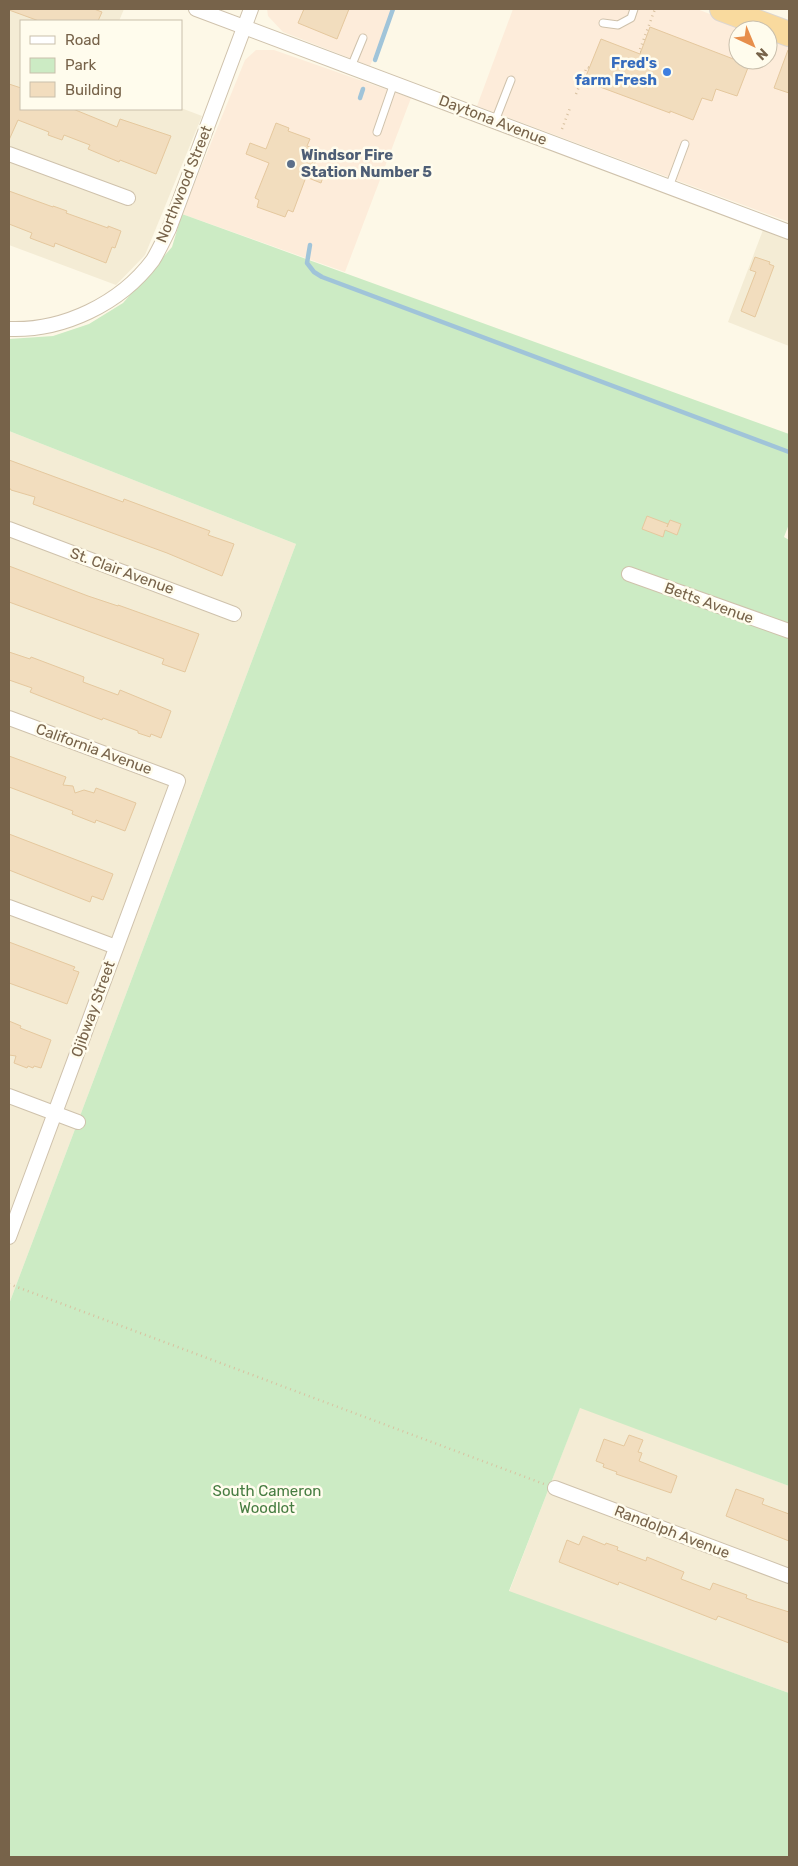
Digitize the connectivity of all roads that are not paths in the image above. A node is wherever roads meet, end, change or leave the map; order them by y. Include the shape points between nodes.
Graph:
1 (196, 9) edge
2 (251, 9) edge
3 (634, 9) edge
4 (722, 9) edge
5 (603, 23) dead end
6 (244, 27) junction
7 (789, 34) edge
8 (363, 38) dead end
9 (351, 67) junction
10 (511, 80) dead end
11 (394, 83) junction
12 (495, 121) junction
13 (377, 132) dead end
14 (685, 144) dead end
15 (9, 154) edge
16 (669, 187) junction
17 (128, 198) dead end
18 (789, 232) edge
19 (9, 329) edge
20 (9, 529) edge
21 (629, 574) dead end
22 (234, 614) dead end
23 (789, 632) edge
24 (9, 718) edge
25 (178, 781) joint
26 (9, 907) edge
27 (116, 947) junction
28 (9, 1096) edge
29 (55, 1113) junction
30 (78, 1122) dead end
31 (9, 1237) edge
32 (552, 1487) road end
33 (789, 1576) edge

1 - 6 street, Daytona Avenue
2 - 6 street, Northwood Street
3 - 5 lane via 631,18 618,25
4 - 7 highway
6 - 9 street, Daytona Avenue
6 - 19 street, Northwood Street via 169,229 153,259 136,280 114,297 70,321 38,328
8 - 9 lane
9 - 11 street, Daytona Avenue
10 - 12 lane
11 - 12 street, Daytona Avenue
11 - 13 lane
12 - 16 street, Daytona Avenue
14 - 16 lane
15 - 17 street
16 - 18 street, Daytona Avenue
20 - 22 street, St. Clair Avenue
21 - 23 street, Betts Avenue
24 - 25 street, California Avenue
25 - 27 street, Ojibway Street
26 - 27 street
27 - 29 street, Ojibway Street
28 - 29 street
29 - 30 street
29 - 31 street, Ojibway Street
32 - 33 street, Randolph Avenue

